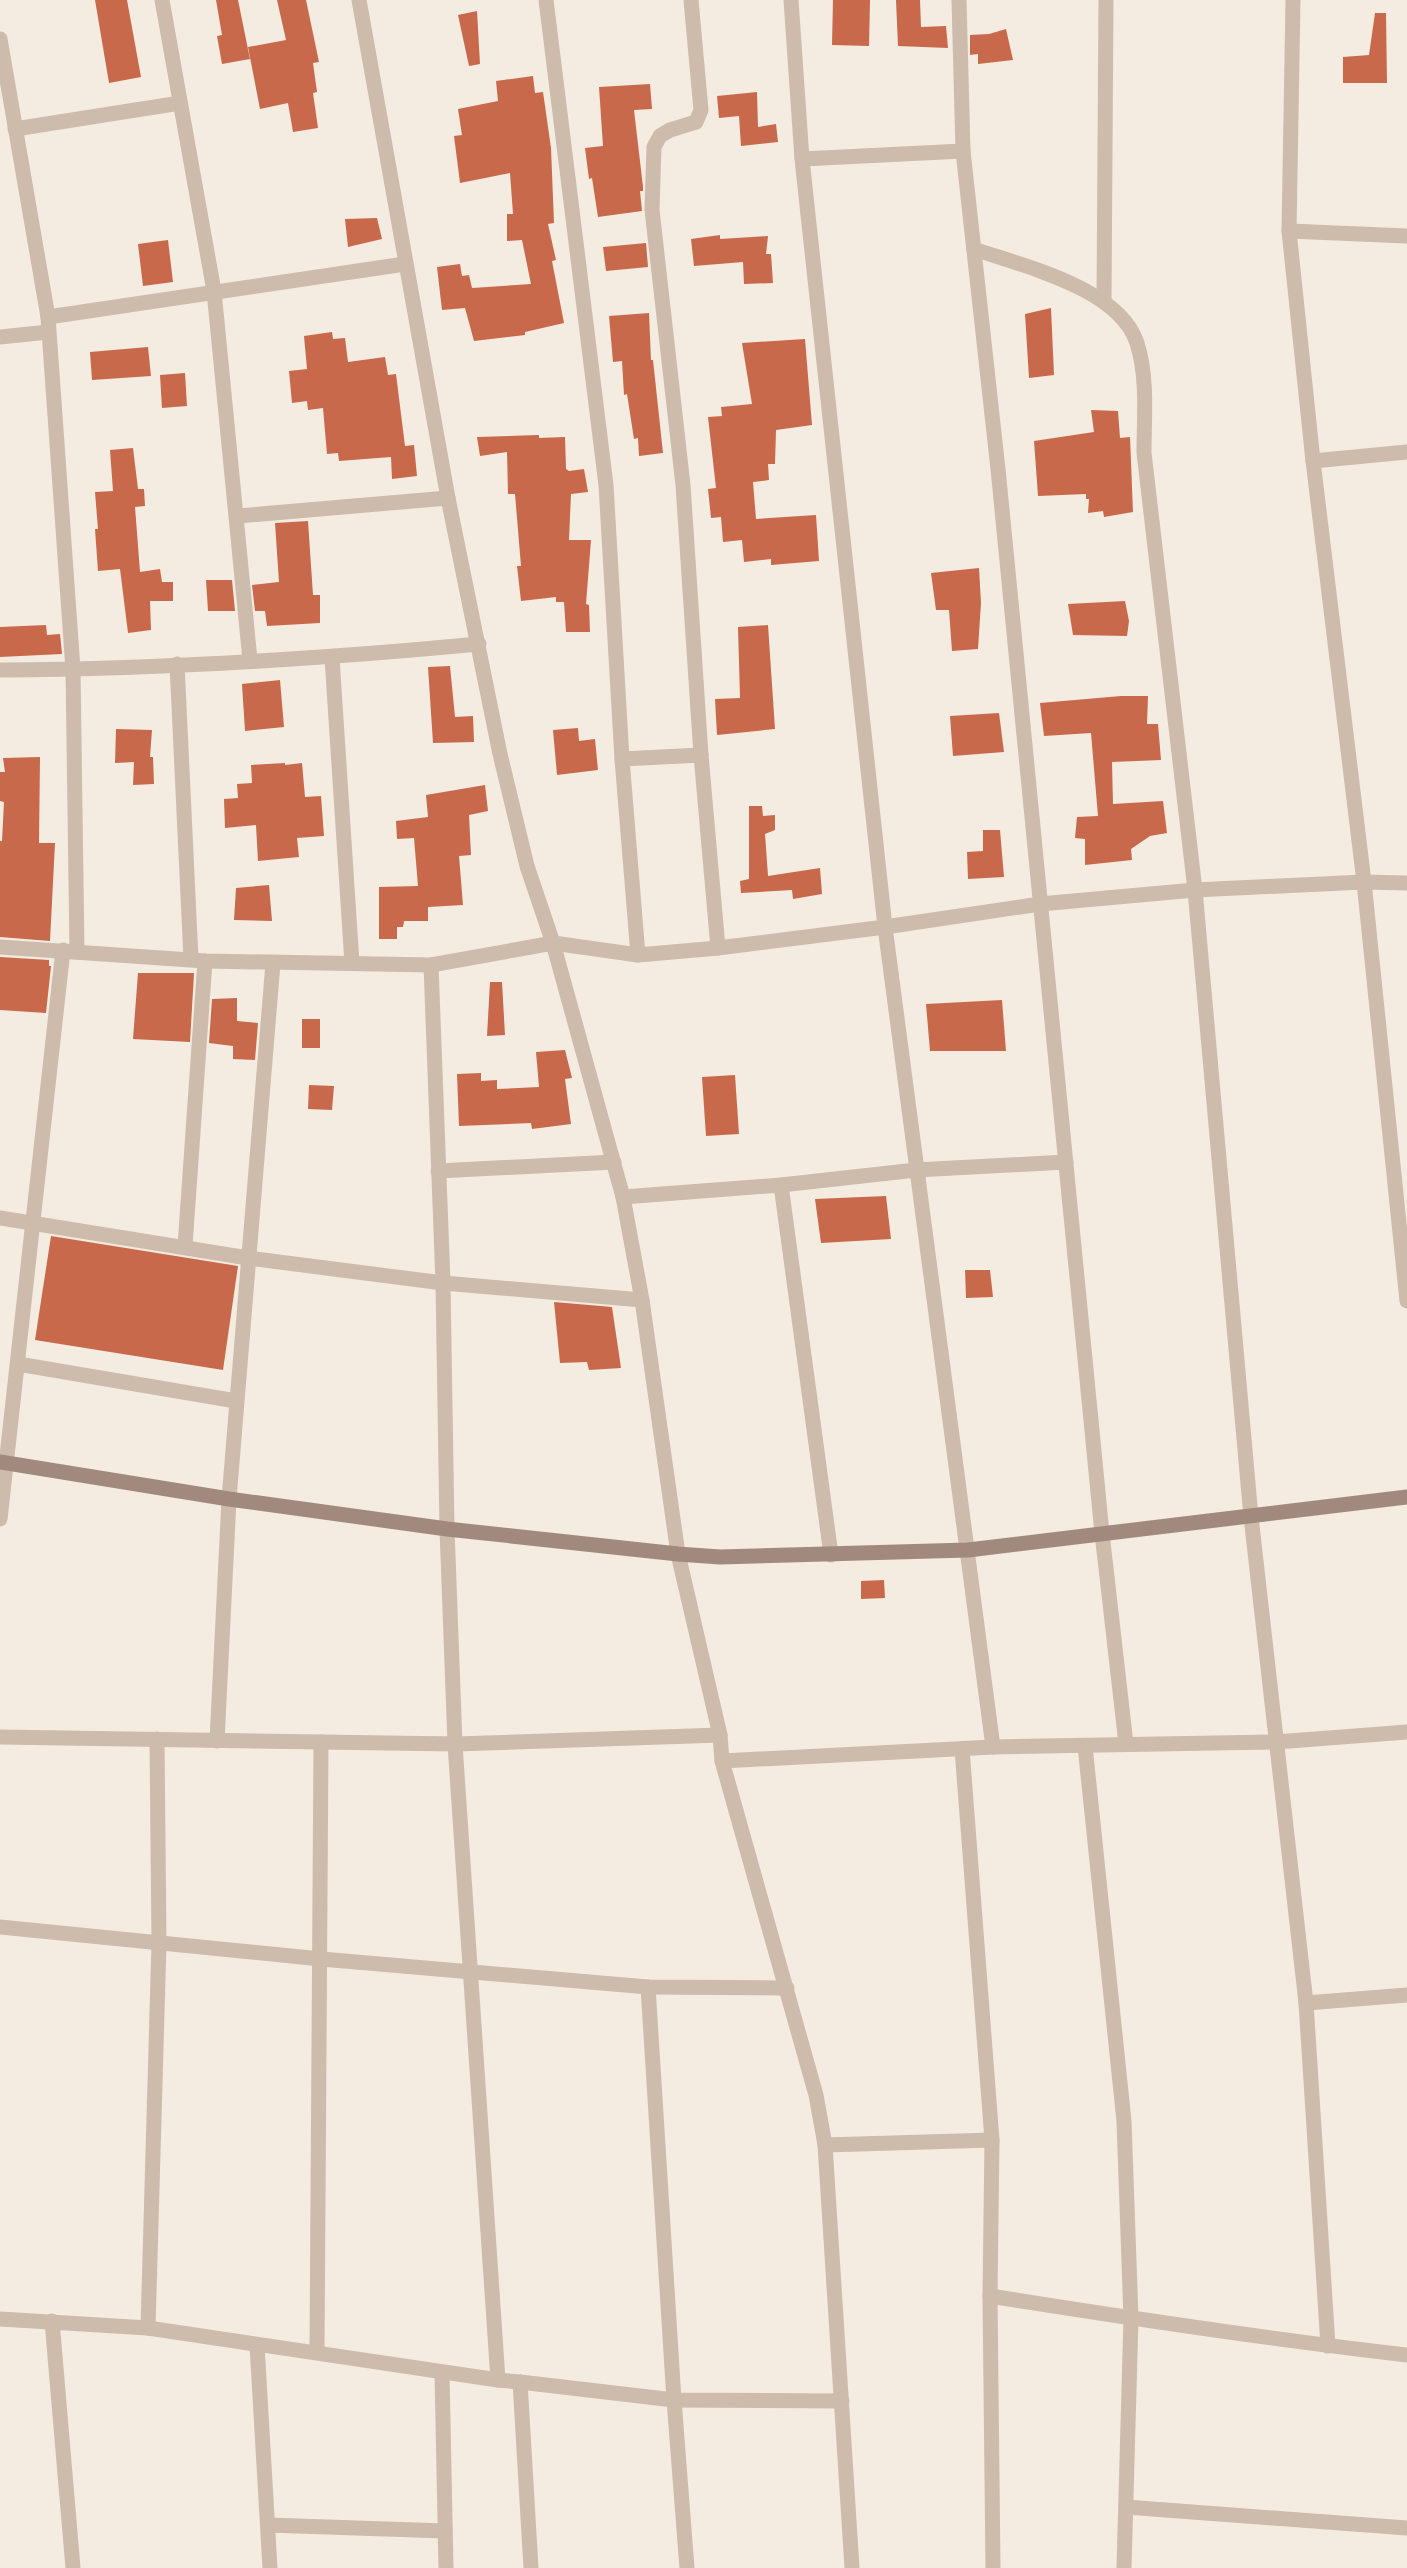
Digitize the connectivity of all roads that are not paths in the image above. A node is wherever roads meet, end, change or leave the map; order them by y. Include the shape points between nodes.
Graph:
1 (162, 0) edge
2 (359, 0) edge
3 (546, 0) edge
4 (691, 0) edge
5 (791, 0) edge
6 (959, 0) edge
7 (1106, 0) edge
8 (1293, 0) edge
9 (0, 39) edge
10 (180, 103) junction
11 (15, 129) junction
12 (963, 151) junction
13 (802, 159) junction
14 (1289, 231) junction
15 (1407, 236) edge
16 (974, 249) junction
17 (405, 264) junction
18 (214, 291) junction
19 (1104, 301) junction
20 (48, 325) junction
21 (0, 337) edge
22 (1407, 452) edge
23 (1313, 461) junction
24 (448, 498) junction
25 (238, 516) junction
26 (479, 644) junction
27 (332, 658) junction
28 (250, 660) junction
29 (177, 664) junction
30 (73, 669) junction
31 (0, 670) edge
32 (701, 755) junction
33 (622, 759) junction
34 (1364, 882) junction
35 (1407, 883) edge
36 (1196, 890) junction
37 (1040, 904) junction
38 (885, 927) junction
39 (553, 943) junction
40 (0, 946) edge
41 (718, 948) junction
42 (70, 951) junction
43 (638, 955) junction
44 (198, 960) junction
45 (273, 963) junction
46 (352, 963) junction
47 (431, 965) junction
48 (614, 1162) junction
49 (1066, 1162) junction
50 (916, 1170) junction
51 (438, 1171) junction
52 (781, 1185) junction
53 (623, 1197) junction
54 (0, 1218) edge
55 (34, 1224) junction
56 (185, 1246) junction
57 (248, 1258) junction
58 (443, 1283) junction
59 (642, 1300) junction
60 (1407, 1301) edge
61 (18, 1364) junction
62 (236, 1401) junction
63 (3, 1463) edge
64 (1407, 1497) edge
65 (228, 1499) junction
66 (1251, 1517) junction
67 (0, 1520) edge
68 (447, 1529) junction
69 (1102, 1533) junction
70 (968, 1550) junction
71 (678, 1554) junction
72 (831, 1555) junction
73 (1407, 1732) edge
74 (720, 1735) junction
75 (0, 1737) edge
76 (158, 1739) junction
77 (217, 1741) junction
78 (321, 1742) junction
79 (1276, 1742) junction
80 (455, 1744) junction
81 (1126, 1744) junction
82 (1085, 1746) junction
83 (993, 1747) junction
84 (962, 1749) junction
85 (722, 1761) junction
86 (0, 1928) edge
87 (159, 1943) junction
88 (321, 1959) junction
89 (469, 1971) junction
90 (648, 1987) junction
91 (787, 1988) junction
92 (1407, 1995) edge
93 (1306, 2003) junction
94 (992, 2140) junction
95 (825, 2145) junction
96 (990, 2296) junction
97 (1131, 2318) junction
98 (0, 2319) edge
99 (52, 2321) junction
100 (148, 2328) junction
101 (257, 2344) junction
102 (1328, 2346) junction
103 (318, 2352) junction
104 (1407, 2355) edge
105 (442, 2373) junction
106 (498, 2380) junction
107 (520, 2382) junction
108 (674, 2400) junction
109 (842, 2401) junction
110 (1126, 2507) junction
111 (268, 2525) junction
112 (1407, 2528) edge
113 (445, 2531) junction
114 (73, 2568) edge
115 (270, 2568) edge
116 (446, 2568) edge
117 (531, 2568) edge
118 (687, 2568) edge
119 (852, 2568) edge
120 (993, 2568) edge
121 (1124, 2568) edge

1 - 10 street
2 - 17 street
3 - 33 street via 606,485
4 - 32 street via 701,110 696,122 670,130 660,136 654,147 652,210 683,485
5 - 13 street
6 - 12 street
7 - 19 street
8 - 14 street
9 - 11 street
10 - 11 street
10 - 18 street
11 - 20 street
12 - 13 street
12 - 16 street
13 - 38 street
14 - 15 street
14 - 23 street
16 - 19 street via 1056,278
16 - 37 street
17 - 18 street
17 - 24 street
18 - 20 street
18 - 25 street
19 - 36 street via 1125,320 1136,342 1144,380 1144,453
20 - 21 street
20 - 30 street
22 - 23 street
23 - 34 street
24 - 25 street
24 - 26 street
25 - 28 street
26 - 27 street
26 - 39 street via 527,866
27 - 28 street
27 - 46 street
28 - 29 street
29 - 30 street
29 - 44 street
30 - 31 street
30 - 42 street
32 - 33 street
32 - 41 street
33 - 43 street
34 - 35 street
34 - 36 street
34 - 60 street
36 - 37 street
36 - 66 street
37 - 38 street
37 - 49 street
38 - 41 street
38 - 50 street
39 - 43 street
39 - 47 street
39 - 48 street
40 - 42 street
41 - 43 street
42 - 44 street
42 - 55 street
44 - 45 street
44 - 56 street
45 - 46 street
45 - 57 street
46 - 47 street
47 - 51 street
48 - 51 street
48 - 53 street
49 - 50 street
49 - 69 street
50 - 52 street
50 - 70 street
51 - 58 street
52 - 53 street
52 - 72 street
53 - 59 street
54 - 55 street
55 - 56 street
55 - 61 street
56 - 57 street
57 - 58 street
57 - 62 street
58 - 59 street
58 - 68 street
59 - 71 street
61 - 62 street
61 - 63 street
62 - 65 street
63 - 65 street
63 - 67 street
64 - 66 street
65 - 68 street
65 - 77 street
66 - 69 street
66 - 79 street
68 - 71 street
68 - 80 street
69 - 70 street
69 - 81 street
70 - 72 street
70 - 83 street
71 - 72 street
71 - 74 street
73 - 79 street
74 - 80 street
74 - 85 street
75 - 76 street
76 - 77 street
76 - 87 street
77 - 78 street
78 - 80 street
78 - 88 street
79 - 81 street
79 - 93 street
80 - 89 street
81 - 82 street
82 - 83 street
82 - 97 street via 1124,2121
83 - 84 street
84 - 85 street
84 - 94 street
85 - 91 street
86 - 87 street
87 - 88 street
87 - 100 street
88 - 89 street
88 - 103 street
89 - 90 street
89 - 106 street
90 - 91 street
90 - 108 street
91 - 95 street via 816,2095
92 - 93 street
93 - 102 street
94 - 95 street
94 - 96 street
95 - 109 street
96 - 97 street
96 - 120 street
97 - 102 street
97 - 110 street
98 - 99 street
99 - 100 street
99 - 114 street
100 - 101 street
101 - 103 street
101 - 111 street
102 - 104 street
103 - 105 street
105 - 106 street
105 - 113 street
106 - 107 street
107 - 108 street
107 - 117 street
108 - 109 street
108 - 118 street
109 - 119 street
110 - 112 street
110 - 121 street
111 - 113 street
111 - 115 street
113 - 116 street

